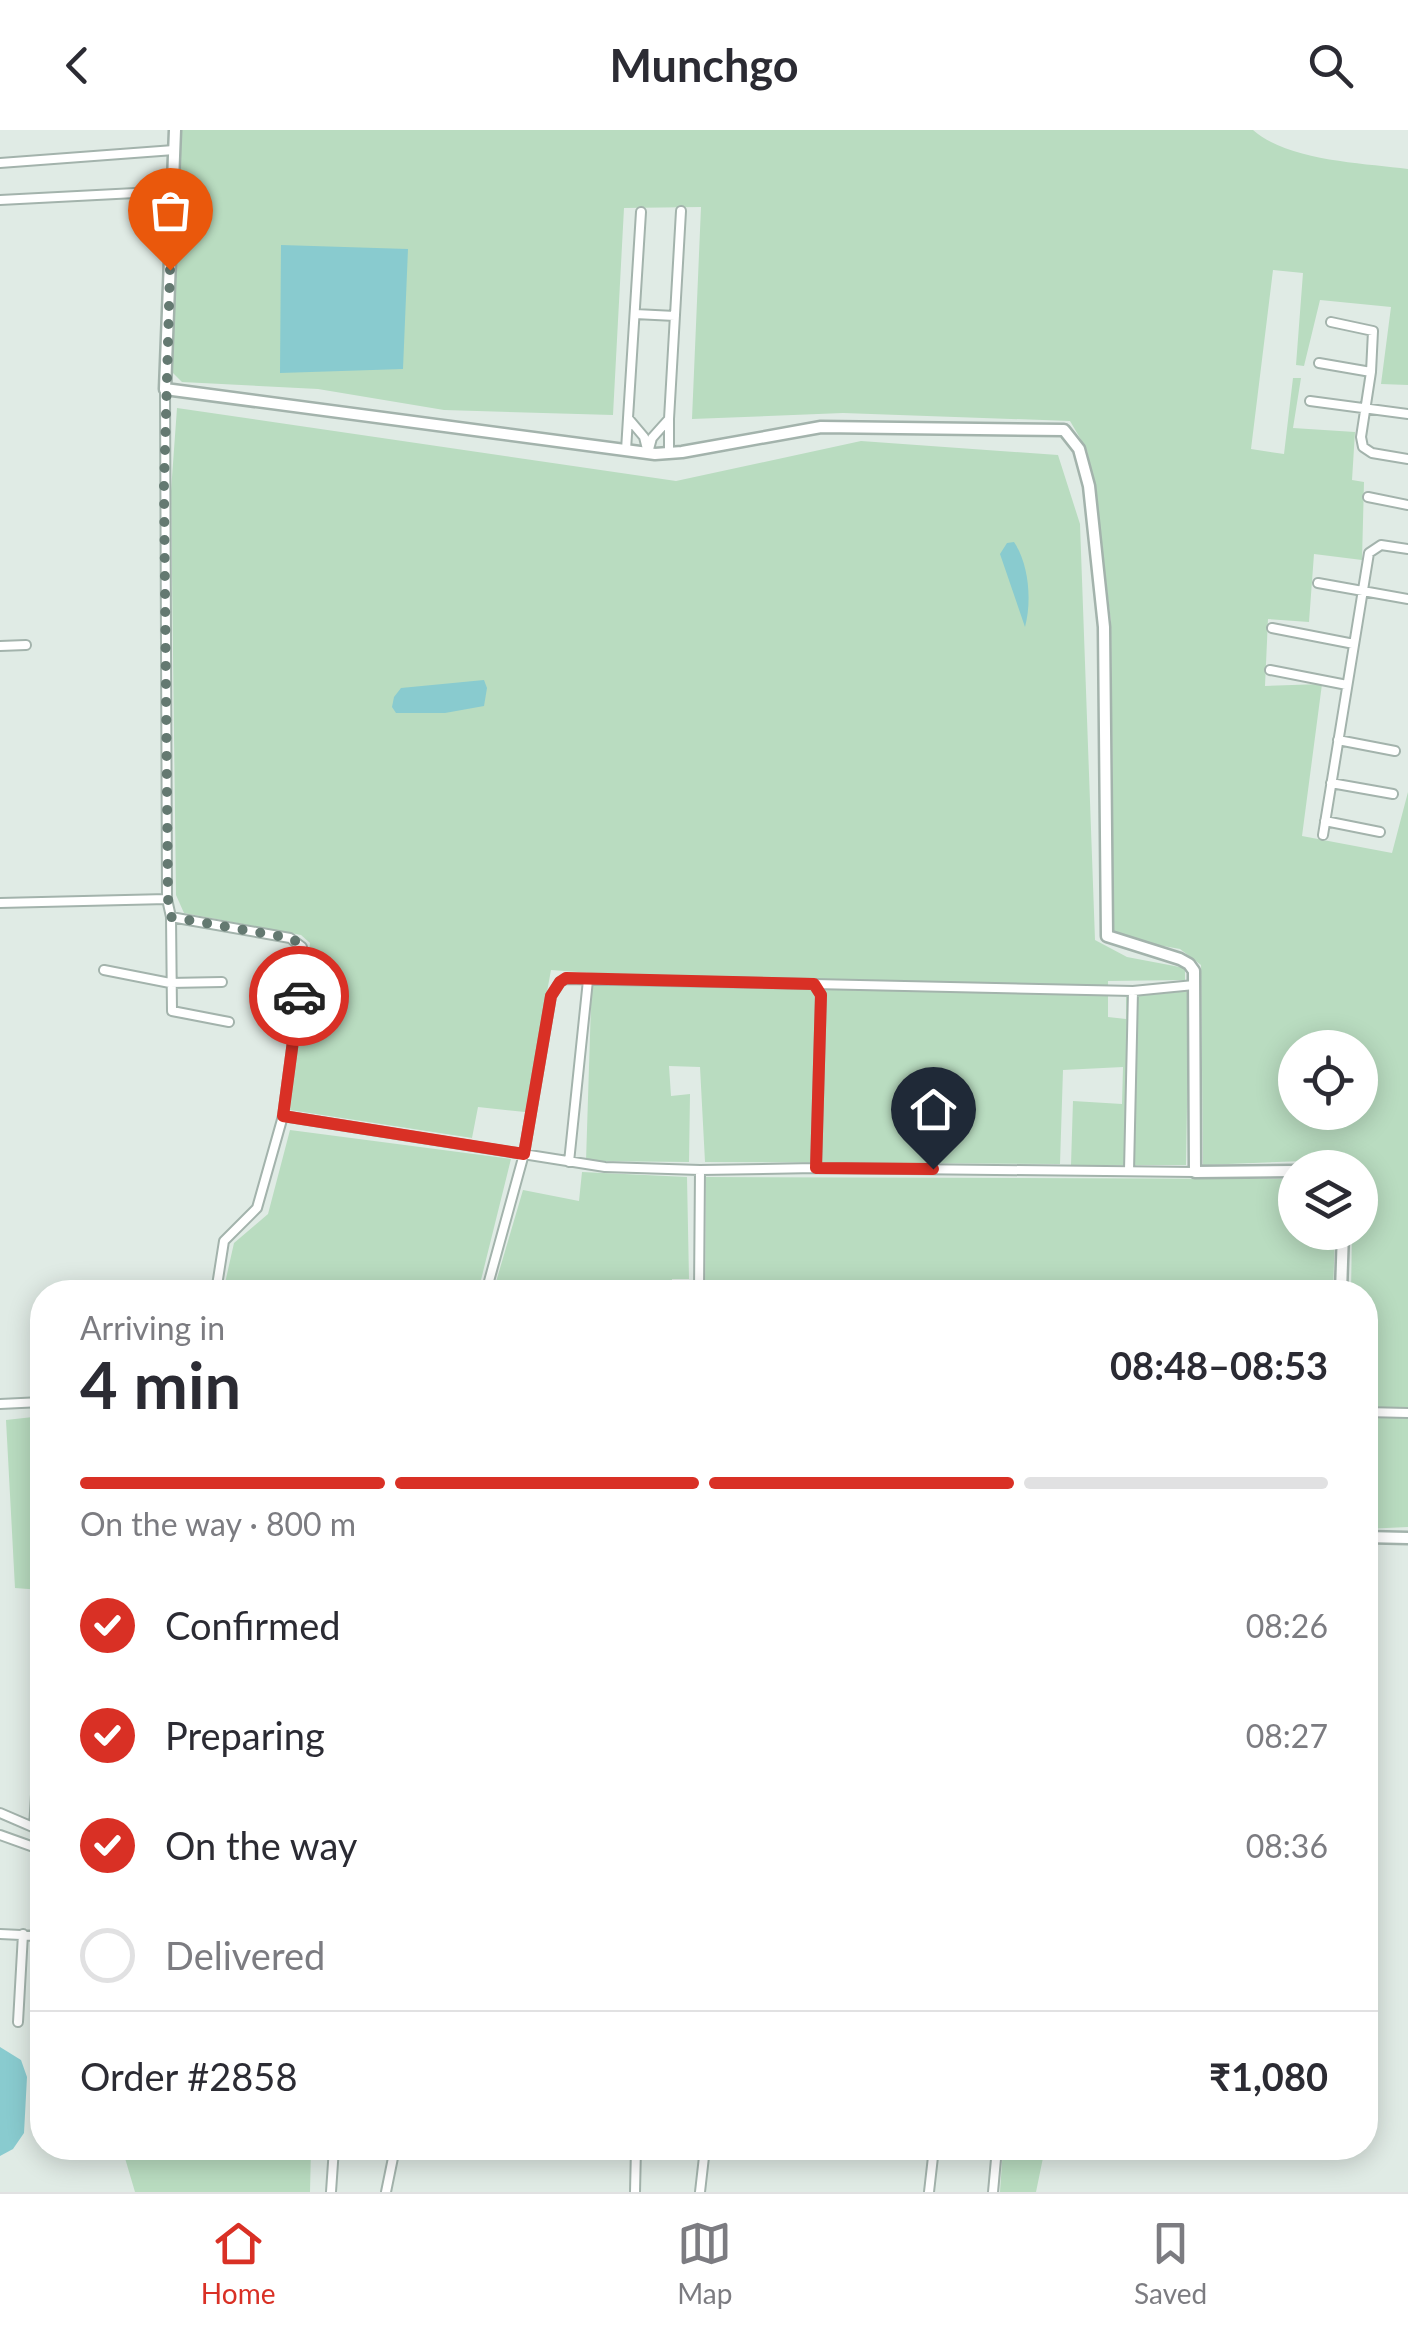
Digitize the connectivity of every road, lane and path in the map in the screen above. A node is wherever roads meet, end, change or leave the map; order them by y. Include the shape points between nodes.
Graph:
1 (175, 130) edge
2 (174, 150) junction
3 (0, 162) edge
4 (174, 191) junction
5 (0, 200) edge
6 (680, 211) dead end
7 (642, 212) dead end
8 (635, 314) junction
9 (675, 316) junction
10 (1332, 322) dead end
11 (1319, 363) dead end
12 (1371, 372) junction
13 (165, 389) junction
14 (1310, 402) dead end
15 (1366, 407) junction
16 (1408, 414) edge
17 (628, 418) junction
18 (670, 419) junction
19 (626, 450) junction
20 (648, 453) junction
21 (669, 453) junction
22 (1408, 459) edge
23 (1368, 497) dead end
24 (1408, 505) edge
25 (1408, 550) edge
26 (1318, 582) dead end
27 (1363, 591) junction
28 (1408, 599) edge
29 (1272, 628) dead end
30 (1354, 644) junction
31 (26, 645) dead end
32 (0, 646) edge
33 (1270, 670) dead end
34 (1347, 685) junction
35 (1338, 740) junction
36 (1395, 751) dead end
37 (1331, 783) junction
38 (1393, 794) dead end
39 (1325, 821) junction
40 (1380, 832) dead end
41 (1323, 835) dead end
42 (168, 899) junction
43 (0, 903) edge
44 (171, 917) junction
45 (104, 970) dead end
46 (588, 980) junction
47 (222, 982) dead end
48 (170, 983) junction
49 (814, 984) junction
50 (1194, 985) junction
51 (1132, 991) junction
52 (229, 1022) dead end
53 (283, 1116) junction
54 (524, 1154) junction
55 (569, 1162) junction
56 (816, 1168) junction
57 (700, 1170) junction
58 (1278, 1171) edge
59 (1128, 1172) junction
60 (1196, 1172) junction
61 (1342, 1250) edge
62 (218, 1280) edge
63 (489, 1280) edge
64 (699, 1280) edge
65 (1341, 1280) edge
66 (30, 1403) edge
67 (0, 1404) edge
68 (1378, 1412) edge
69 (1408, 1413) edge
70 (1378, 1537) edge
71 (1408, 1538) edge
72 (0, 1812) edge
73 (30, 1825) edge
74 (0, 1835) edge
75 (30, 1846) edge
76 (0, 1934) edge
77 (23, 1934) junction
78 (30, 1935) edge
79 (18, 2022) dead end
80 (333, 2160) edge
81 (393, 2160) edge
82 (636, 2160) edge
83 (703, 2160) edge
84 (933, 2160) edge
85 (996, 2160) edge
86 (331, 2192) edge
87 (386, 2192) edge
88 (635, 2192) edge
89 (700, 2192) edge
90 (929, 2192) edge
91 (993, 2192) edge

1 - 2 street
2 - 3 street
2 - 4 street
4 - 5 street
4 - 13 street
6 - 9 street
7 - 8 street
8 - 9 street
8 - 17 street
9 - 18 street
10 - 12 street via 1373,331
11 - 12 street
12 - 15 street
13 - 19 street
13 - 42 street
14 - 15 street
15 - 16 street
15 - 22 street via 1363,447
17 - 19 street
17 - 20 street
18 - 20 street
18 - 21 street
19 - 20 street
20 - 21 street
21 - 50 street via 820,426 1064,430 1073,437 1089,486 1104,627 1107,936 1189,964
23 - 24 street
25 - 27 street via 1374,548
26 - 27 street
27 - 28 street
27 - 30 street
29 - 30 street
30 - 34 street
31 - 32 street
33 - 34 street
34 - 35 street
35 - 36 street
35 - 37 street
37 - 38 street
37 - 39 street
39 - 40 street
39 - 41 street
42 - 43 street
42 - 44 street
44 - 48 street
44 - 53 street via 290,938 302,948
45 - 48 street
46 - 49 street
46 - 54 street via 566,978 551,996
46 - 55 street
47 - 48 street
48 - 52 street via 172,1011
49 - 51 street
49 - 56 street via 821,995
50 - 51 street
50 - 60 street
51 - 59 street
53 - 54 street
53 - 62 street via 258,1208 224,1241
54 - 55 street
54 - 63 street
55 - 57 street
56 - 57 street
56 - 59 street
57 - 64 street
58 - 60 street
59 - 60 street
61 - 65 street
66 - 67 street
68 - 69 street
70 - 71 street
72 - 73 street
74 - 75 street
76 - 77 street
77 - 78 street
77 - 79 street
80 - 86 street
81 - 87 street
82 - 88 street
83 - 89 street
84 - 90 street
85 - 91 street

